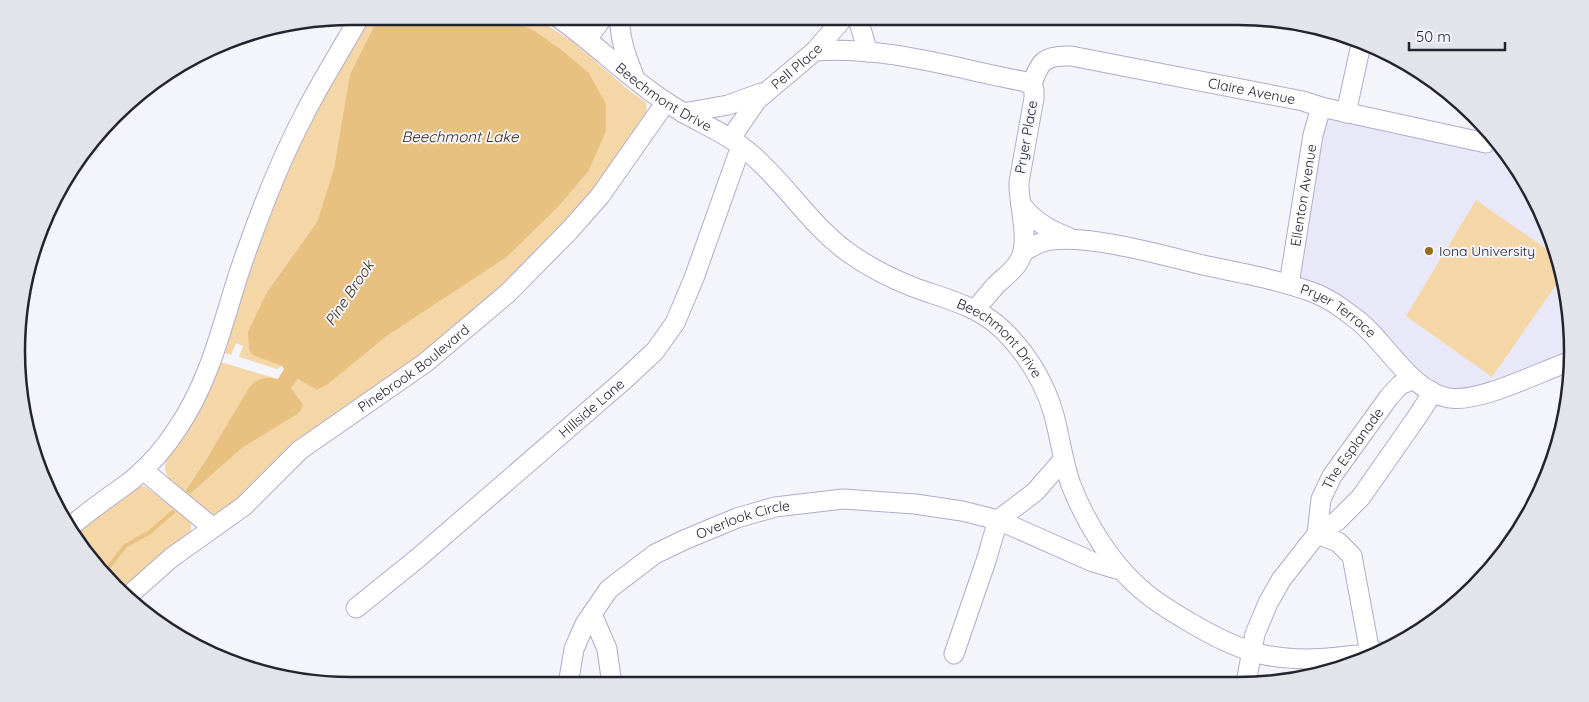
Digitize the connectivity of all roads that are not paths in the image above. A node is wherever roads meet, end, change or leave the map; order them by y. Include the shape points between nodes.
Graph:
1 (355, 25) edge
2 (568, 25) edge
3 (597, 25) edge
4 (620, 25) edge
5 (837, 25) edge
6 (860, 25) edge
7 (587, 39) junction
8 (1360, 49) edge
9 (815, 51) junction
10 (868, 52) junction
11 (635, 79) junction
12 (1032, 85) junction
13 (764, 92) junction
14 (666, 102) junction
15 (1321, 108) junction
16 (683, 113) junction
17 (1346, 113) junction
18 (736, 142) junction
19 (1486, 143) dead end
20 (1021, 204) junction
21 (1076, 240) junction
22 (1023, 252) junction
23 (1289, 284) junction
24 (976, 309) junction
25 (1563, 364) edge
26 (1414, 379) junction
27 (1431, 391) junction
28 (1064, 460) junction
29 (143, 470) junction
30 (998, 520) junction
31 (74, 523) edge
32 (214, 528) junction
33 (1317, 534) junction
34 (1123, 571) junction
35 (132, 592) edge
36 (356, 608) dead end
37 (592, 614) junction
38 (1374, 647) edge
39 (1252, 651) junction
40 (954, 654) dead end
41 (1358, 654) edge
42 (569, 677) edge
43 (611, 677) edge
44 (1247, 677) edge

1 - 29 street via 304,115 280,168 237,277 212,362 198,396 170,440
2 - 7 street, Beechmont Drive
3 - 7 street
4 - 11 street via 623,48
5 - 9 street, Pell Place
6 - 10 street
7 - 11 street, Beechmont Drive
8 - 17 street
9 - 10 street, Pryer Place
9 - 13 street, Pell Place
10 - 12 street, Pryer Place via 946,64
11 - 14 street, Beechmont Drive
12 - 15 street, Claire Avenue via 1036,69 1043,62 1053,56 1071,56 1303,101
12 - 20 street, Pryer Place via 1034,98 1019,182
13 - 16 street, Pell Place via 728,105
13 - 18 street, Pell Place via 750,107
14 - 16 street, Beechmont Drive
14 - 32 street, Pinebrook Boulevard via 595,202 508,293 425,363 300,450 244,506
15 - 17 street, Claire Avenue
15 - 23 street, Ellenton Avenue
16 - 18 street, Beechmont Drive
17 - 19 street, Claire Avenue
18 - 24 street, Beechmont Drive via 780,182 818,226 846,251 888,276
18 - 36 street, Hillside Lane via 694,278 675,323 655,351
20 - 21 street, Pryer Terrace via 1045,227
20 - 22 street, Pryer Place
21 - 22 street, Pryer Terrace via 1049,240
21 - 23 street, Pryer Terrace
22 - 24 street via 1018,262
23 - 26 street, Pryer Terrace via 1319,295 1354,316
24 - 28 street, Beechmont Drive via 1008,335 1039,378 1053,412
25 - 27 street, Pryer Terrace via 1464,398 1445,397
26 - 27 street, Pryer Terrace
26 - 33 street, The Esplanade via 1400,385 1389,397 1332,476 1321,499
27 - 33 street via 1417,417 1361,497 1337,521
28 - 30 street via 1035,492
28 - 34 street, Beechmont Drive via 1083,511
29 - 31 street
29 - 32 street
30 - 34 street, Overlook Circle via 1088,560
30 - 37 street, Overlook Circle via 915,504 842,499 775,507 737,518 655,554 609,589
30 - 40 street
32 - 35 street, Pinebrook Boulevard via 156,570
33 - 38 street via 1338,542 1352,556
33 - 39 street via 1273,592 1255,634
34 - 39 street, Beechmont Drive via 1142,590 1179,615 1224,640
37 - 42 street, Overlook Circle via 574,649
37 - 43 street via 607,649
39 - 41 street, Beechmont Drive via 1291,658
39 - 44 street

